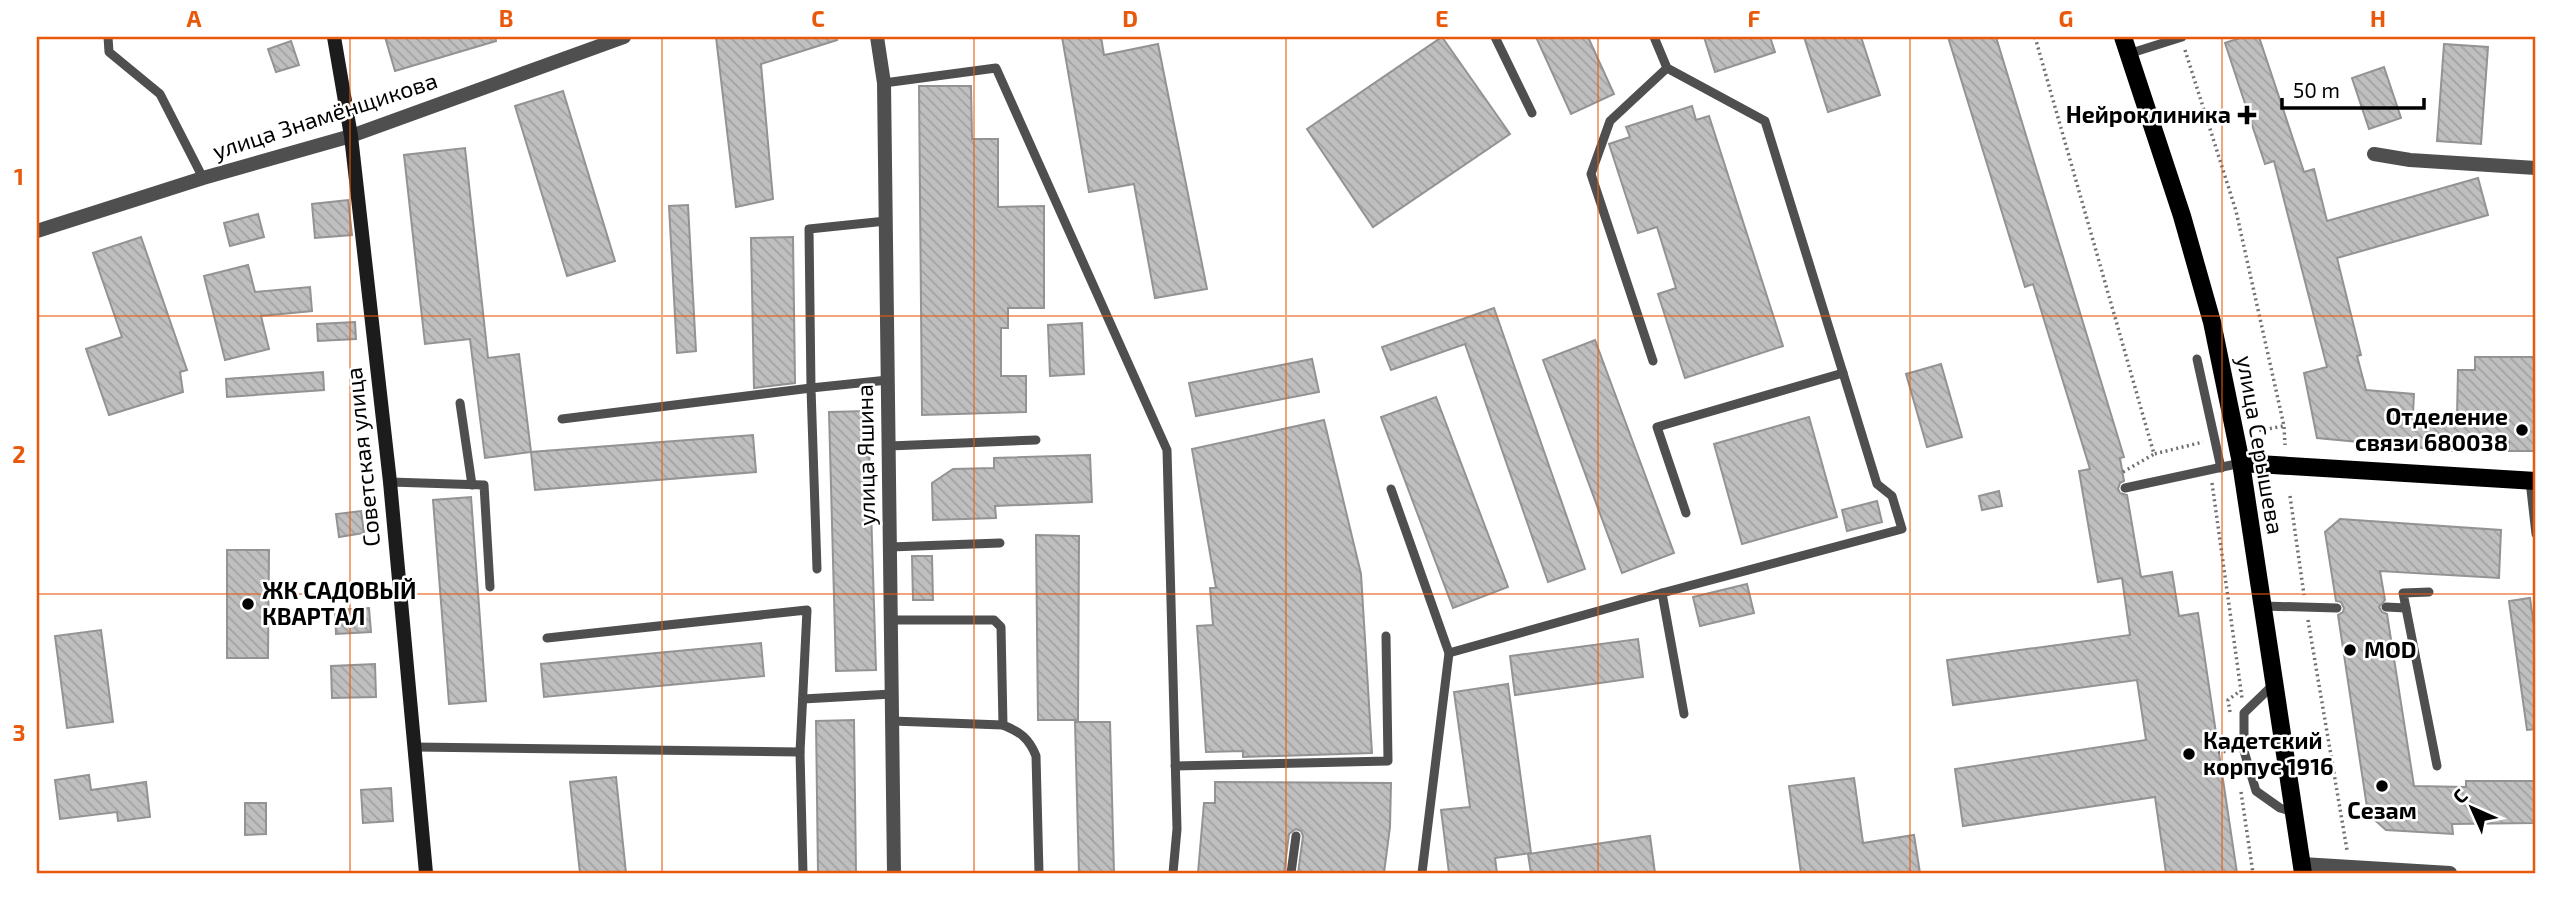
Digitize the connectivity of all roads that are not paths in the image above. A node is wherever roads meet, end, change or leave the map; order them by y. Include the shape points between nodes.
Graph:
1 (108, 37) edge
2 (334, 37) edge
3 (624, 37) edge
4 (877, 37) edge
5 (1495, 37) edge
6 (1654, 37) edge
7 (2182, 37) edge
8 (2125, 45) edge
9 (1667, 68) junction
10 (884, 83) junction
11 (1532, 113) dead end
12 (351, 136) junction
13 (2374, 153) dead end
14 (2536, 168) edge
15 (203, 178) junction
16 (886, 221) junction
17 (37, 231) edge
18 (2197, 359) dead end
19 (1653, 361) dead end
20 (1843, 373) junction
21 (888, 380) junction
22 (811, 388) junction
23 (460, 404) dead end
24 (562, 419) dead end
25 (1036, 440) dead end
26 (889, 446) junction
27 (2241, 463) junction
28 (2221, 468) junction
29 (2533, 481) edge
30 (390, 482) junction
31 (472, 485) junction
32 (2125, 488) dead end
33 (1391, 489) dead end
34 (1686, 513) dead end
35 (2536, 534) edge
36 (1000, 543) dead end
37 (890, 547) junction
38 (817, 569) dead end
39 (490, 587) dead end
40 (2429, 592) dead end
41 (1662, 593) junction
42 (2263, 606) junction
43 (2386, 607) dead end
44 (2337, 608) dead end
45 (2406, 608) junction
46 (891, 620) junction
47 (1386, 636) dead end
48 (547, 638) dead end
49 (1449, 653) junction
50 (2275, 684) junction
51 (892, 694) junction
52 (803, 699) junction
53 (1684, 714) dead end
54 (892, 721) junction
55 (1003, 725) junction
56 (415, 747) junction
57 (800, 752) junction
58 (1175, 766) junction
59 (2437, 766) dead end
60 (2294, 812) junction
61 (1296, 836) dead end
62 (2302, 869) edge
63 (426, 873) edge
64 (803, 873) edge
65 (894, 873) edge
66 (1040, 873) edge
67 (1173, 873) edge
68 (1292, 873) edge
69 (1422, 873) edge
70 (2450, 873) edge

1 - 15 lane via 109,52 160,94
2 - 12 street, Советская улица
3 - 12 street, улица Знамёнщикова
4 - 10 street, улица Яшина
5 - 11 lane
6 - 9 lane
7 - 8 lane
8 - 27 main road, улица Серышева via 2212,322
9 - 19 lane via 1611,121 1591,174
9 - 20 lane via 1765,121
10 - 16 street, улица Яшина
10 - 58 lane via 996,68 1167,450
12 - 15 street, улица Знамёнщикова
12 - 30 street, Советская улица
13 - 14 street via 2410,160
15 - 17 street, улица Знамёнщикова
16 - 21 street, улица Яшина
16 - 22 lane via 809,229
18 - 28 lane
20 - 34 lane via 1657,427
20 - 41 lane via 1877,484 1892,496 1902,529
21 - 22 lane
21 - 26 street, улица Яшина
22 - 24 lane
22 - 38 lane
23 - 31 lane
25 - 26 lane
26 - 37 street, улица Яшина
27 - 28 lane
27 - 29 main road
27 - 42 main road, улица Серышева
28 - 32 lane
29 - 35 lane
30 - 31 lane
30 - 56 street, Советская улица
31 - 39 lane via 484,485
33 - 49 lane
36 - 37 lane
37 - 46 street, улица Яшина
40 - 45 lane via 2403,593
41 - 49 lane
41 - 53 lane
42 - 44 lane
42 - 50 main road, улица Серышева
43 - 45 lane
45 - 59 lane
46 - 51 street, улица Яшина
46 - 55 lane via 999,623
47 - 58 lane via 1388,761
48 - 52 lane via 807,610
49 - 69 lane
50 - 60 main road, улица Серышева
50 - 60 lane via 2245,713 2244,751 2256,791
51 - 52 lane
51 - 54 street, улица Яшина
52 - 57 lane
54 - 55 lane
54 - 65 street, улица Яшина
55 - 66 lane via 1030,741 1036,755
56 - 57 lane
56 - 63 street, Советская улица
57 - 64 lane
58 - 67 lane
60 - 62 main road, улица Серышева
61 - 68 lane
62 - 70 street

